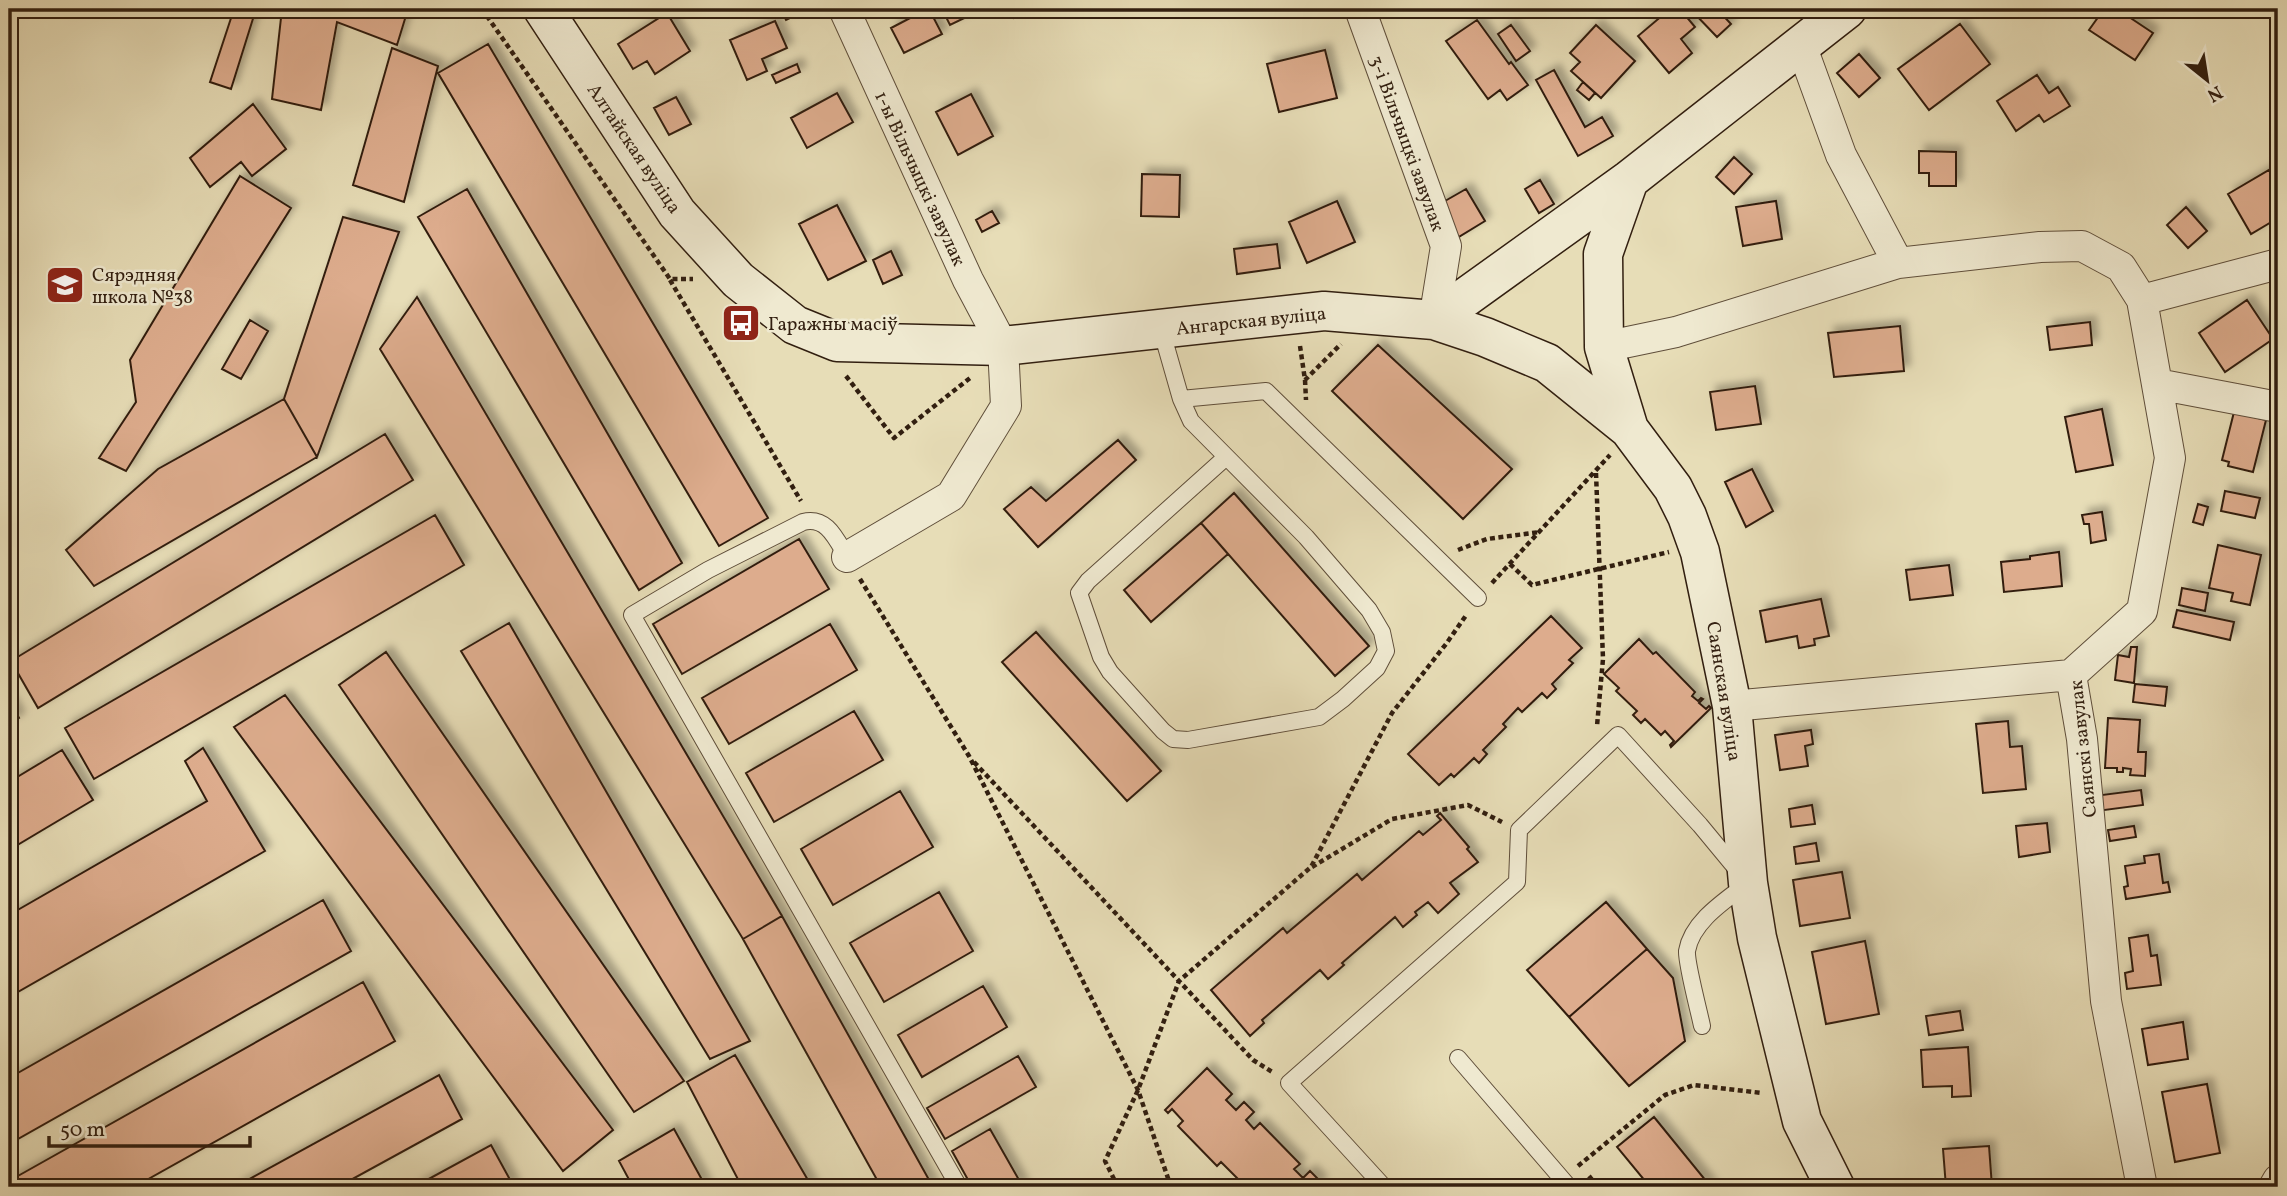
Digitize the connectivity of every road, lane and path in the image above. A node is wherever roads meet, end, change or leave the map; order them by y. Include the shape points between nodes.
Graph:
1 (482, 9) edge
2 (543, 9) edge
3 (844, 9) edge
4 (1360, 9) edge
5 (1847, 9) edge
6 (1801, 45) junction
7 (1629, 180) junction
8 (1898, 263) junction
9 (2278, 264) edge
10 (670, 279) junction
11 (738, 279) junction
12 (2142, 300) junction
13 (1434, 320) junction
14 (1161, 329) junction
15 (1300, 342) dead end
16 (1343, 343) dead end
17 (1604, 347) junction
18 (1004, 360) junction
19 (845, 374) dead end
20 (971, 379) dead end
21 (1305, 380) junction
22 (2157, 384) junction
23 (1181, 399) junction
24 (1306, 406) dead end
25 (2278, 407) edge
26 (1629, 429) junction
27 (894, 438) dead end
28 (1226, 458) junction
29 (1596, 472) junction
30 (812, 520) junction
31 (1540, 532) junction
32 (1698, 545) junction
33 (1454, 550) dead end
34 (847, 557) junction
35 (1510, 564) junction
36 (1600, 568) junction
37 (1478, 598) junction
38 (2071, 674) junction
39 (1732, 706) junction
40 (969, 756) junction
41 (1594, 759) junction
42 (1519, 830) junction
43 (1311, 867) junction
44 (1748, 883) junction
45 (1179, 981) junction
46 (1702, 1026) dead end
47 (1458, 1058) dead end
48 (1757, 1082) dead end
49 (1289, 1083) junction
50 (1138, 1090) junction
51 (1772, 1098) junction
52 (2278, 1180) edge
53 (1566, 1183) edge
54 (959, 1187) edge
55 (1118, 1187) edge
56 (1171, 1187) edge
57 (1384, 1187) edge
58 (1835, 1187) edge
59 (2142, 1187) edge
60 (2274, 1187) edge

1 - 10 path
2 - 11 main road, Алтайская вуліца via 677,213
3 - 18 street, 1-ы Вільчыцкі завулак
4 - 13 street, 3-і Вільчыцкі завулак via 1446,246
5 - 6 main road
6 - 7 main road
6 - 8 street via 1841,155
7 - 13 main road
7 - 17 main road via 1603,254
8 - 12 street via 2082,246 2121,267
8 - 17 street via 1676,332
9 - 12 street
10 - 11 path
10 - 30 path
11 - 18 main road, Ангарская вуліца via 795,325 837,342
12 - 22 street, Саянскі завулак
13 - 14 main road, Ангарская вуліца via 1324,311
13 - 26 main road, Саянская вуліца via 1547,363
14 - 18 main road, Ангарская вуліца
14 - 23 lane
15 - 21 path
16 - 21 path
17 - 26 main road
18 - 20 path
18 - 34 street via 1006,406 951,496
19 - 27 path
21 - 24 path
22 - 25 street
22 - 38 street, Саянскі завулак via 2170,458 2142,611
23 - 28 lane via 1191,421
23 - 37 lane via 1266,391
26 - 29 path
26 - 32 main road, Саянская вуліца via 1673,488
28 - 28 lane via 1306,537 1369,610 1382,632 1386,651 1377,668 1319,717 1173,739 1110,672 1080,593
29 - 31 path
29 - 36 path
30 - 34 lane via 830,529
30 - 54 lane via 708,570 632,615
31 - 33 path via 1487,539
31 - 35 path
32 - 36 path
32 - 39 main road, Саянская вуліца
34 - 40 path
35 - 36 path via 1532,585
35 - 37 path
36 - 41 path via 1603,659
37 - 43 path via 1392,713
38 - 39 street
38 - 59 street, Саянскі завулак via 2082,739 2106,1001
39 - 44 main road, Саянская вуліца
40 - 45 path
40 - 50 path
41 - 42 lane
41 - 44 lane via 1618,735
42 - 43 path via 1468,805 1392,820
42 - 49 lane via 1517,882
43 - 45 path
44 - 46 lane via 1716,907 1696,931 1687,952
44 - 51 main road, Саянская вуліца
45 - 49 path via 1253,1060
45 - 50 path
47 - 53 lane
48 - 51 path
49 - 57 lane
50 - 55 path via 1105,1161
50 - 56 path
51 - 53 path via 1694,1085 1664,1095
51 - 58 main road, Саянская вуліца via 1801,1121
52 - 60 street

